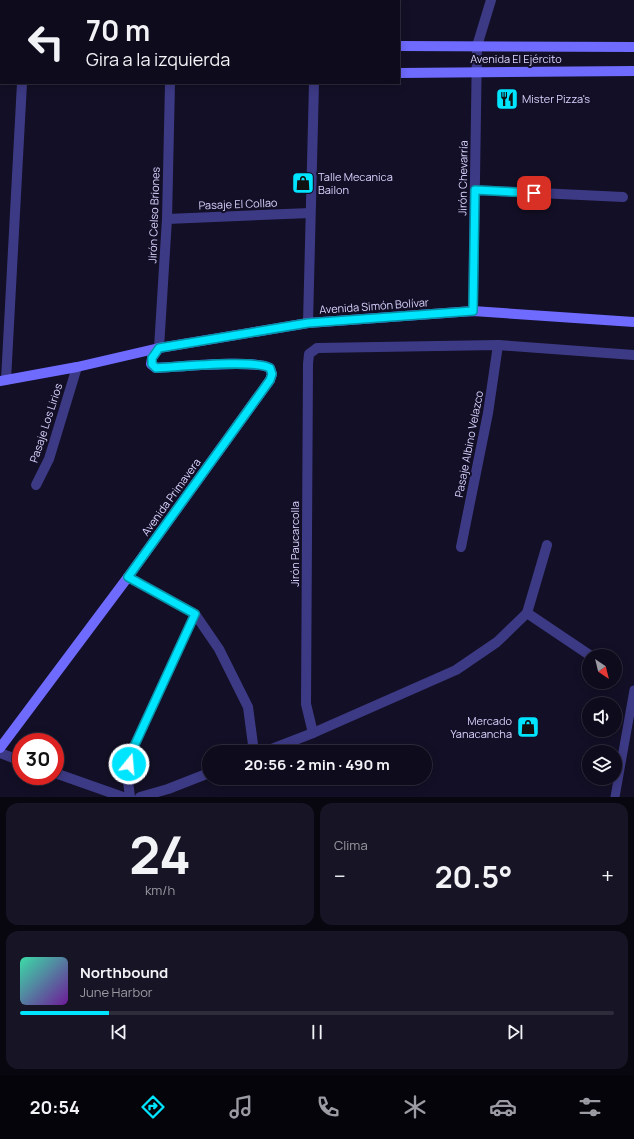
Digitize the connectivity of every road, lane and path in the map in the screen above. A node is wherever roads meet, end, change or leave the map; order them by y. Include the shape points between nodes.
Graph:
1 (491, 0) edge
2 (400, 46) edge
3 (477, 46) junction
4 (634, 47) edge
5 (634, 71) edge
6 (477, 72) junction
7 (400, 73) edge
8 (22, 84) edge
9 (170, 84) edge
10 (314, 84) edge
11 (475, 190) junction
12 (623, 197) dead end
13 (310, 213) junction
14 (167, 219) junction
15 (473, 311) junction
16 (634, 322) edge
17 (308, 323) junction
18 (498, 345) junction
19 (159, 348) junction
20 (634, 355) edge
21 (77, 367) junction
22 (3, 380) edge
23 (36, 485) dead end
24 (547, 545) dead end
25 (461, 547) dead end
26 (128, 577) junction
27 (528, 613) junction
28 (195, 614) junction
29 (582, 650) edge
30 (634, 690) edge
31 (314, 733) junction
32 (253, 745) edge
33 (282, 745) edge
34 (0, 748) edge
35 (0, 753) edge
36 (12, 758) edge
37 (64, 776) edge
38 (202, 776) edge
39 (123, 797) edge
40 (130, 797) edge
41 (140, 797) edge
42 (615, 797) edge

1 - 3 street, Jirón Chevarría
2 - 3 street, Avenida El Ejército
3 - 4 street, Avenida El Ejército
3 - 6 street, Jirón Chevarría
5 - 6 street, Avenida El Ejército
6 - 7 street, Avenida El Ejército
6 - 11 street, Jirón Chevarría
8 - 22 street
9 - 14 street, Jirón Celso Briones
10 - 13 street
11 - 12 street
11 - 15 street, Jirón Chevarría
13 - 14 street, Pasaje El Collao
13 - 17 street
14 - 19 street, Jirón Celso Briones
15 - 16 street, Avenida Simón Bolívar
15 - 17 street, Avenida Simón Bolívar
17 - 19 street, Avenida Simón Bolívar
18 - 20 street
18 - 25 street, Pasaje Albino Velazco via 488,413
18 - 31 street, Jirón Paucarcolla via 317,348 309,354 306,704
19 - 21 street, Avenida Simón Bolívar
19 - 26 street, Avenida Primavera via 152,358 152,364 156,368 265,365 270,368 272,374
21 - 22 street, Avenida Simón Bolívar
21 - 23 street, Pasaje Los Lirios via 49,459
24 - 27 street
26 - 28 street
26 - 34 street, Avenida Primavera
27 - 29 street
27 - 31 street via 497,642 456,670
28 - 32 street via 219,649 248,707
28 - 40 street via 131,753 128,774
30 - 42 lane
31 - 33 street
35 - 36 street
37 - 39 street
38 - 41 street

